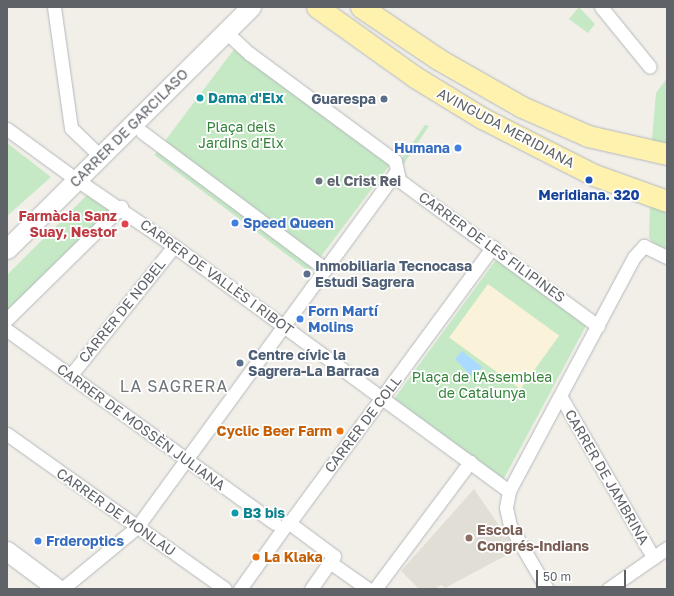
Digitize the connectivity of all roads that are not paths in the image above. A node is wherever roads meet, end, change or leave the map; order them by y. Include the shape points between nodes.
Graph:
1 (54, 7) edge
2 (251, 7) edge
3 (317, 7) edge
4 (362, 7) edge
5 (600, 7) edge
6 (226, 32) junction
7 (650, 67) dead end
8 (7, 129) edge
9 (142, 132) dead end
10 (667, 154) edge
11 (101, 157) junction
12 (396, 172) junction
13 (77, 180) junction
14 (667, 201) edge
15 (120, 207) junction
16 (174, 246) junction
17 (492, 247) junction
18 (7, 248) edge
19 (667, 257) edge
20 (325, 269) junction
21 (7, 319) edge
22 (284, 325) junction
23 (598, 326) junction
24 (7, 330) edge
25 (70, 376) junction
26 (561, 397) junction
27 (383, 398) junction
28 (7, 434) edge
29 (185, 460) junction
30 (470, 462) junction
31 (509, 491) junction
32 (290, 522) dead end
33 (275, 523) dead end
34 (137, 527) junction
35 (667, 548) edge
36 (7, 551) edge
37 (653, 557) junction
38 (330, 563) junction
39 (58, 589) edge
40 (62, 589) edge
41 (225, 589) edge
42 (240, 589) edge
43 (311, 589) edge
44 (368, 589) edge
45 (375, 589) edge
46 (547, 589) edge
47 (608, 589) edge

1 - 11 street via 71,128
2 - 6 street, CARRER DE GARCILASO
3 - 14 main road, AVINGUDA MERIDIANA via 403,69 482,118 594,175
4 - 10 main road, AVINGUDA MERIDIANA via 438,59 522,107 588,136
5 - 7 street
6 - 11 street, CARRER DE GARCILASO
6 - 12 street, CARRER DE LES FILIPINES via 250,54 395,161
8 - 13 street, CARRER DE VALLÈS I RIBOT
9 - 20 street
11 - 13 street, CARRER DE GARCILASO
12 - 17 street, CARRER DE LES FILIPINES via 399,180
12 - 20 street
13 - 15 street, CARRER DE VALLÈS I RIBOT
13 - 18 street, CARRER DE GARCILASO
15 - 16 street, CARRER DE VALLÈS I RIBOT
15 - 21 street
16 - 22 street, CARRER DE VALLÈS I RIBOT
16 - 25 street, CARRER DE NOBEL
17 - 23 street, CARRER DE LES FILIPINES
17 - 27 street, CARRER DE COLL
19 - 23 street via 651,252 644,246 634,257
20 - 22 street
22 - 27 street, CARRER DE VALLÈS I RIBOT
22 - 29 street
23 - 26 street
24 - 25 street, CARRER DE MOSSÈN JULIANA
25 - 29 street, CARRER DE MOSSÈN JULIANA
26 - 31 street
26 - 37 street, CARRER DE JAMBRINA
27 - 30 street, CARRER DE VALLÈS I RIBOT
27 - 32 street, CARRER DE COLL
28 - 34 street, CARRER DE MONLAU
29 - 33 street, CARRER DE MOSSÈN JULIANA
29 - 34 street
30 - 31 street, CARRER DE VALLÈS I RIBOT
30 - 45 street
31 - 46 street via 506,507 510,526
34 - 40 street
34 - 41 street, CARRER DE MONLAU
35 - 37 street
36 - 39 street
37 - 47 street
38 - 42 street via 334,556 288,522
38 - 43 street
38 - 44 street

